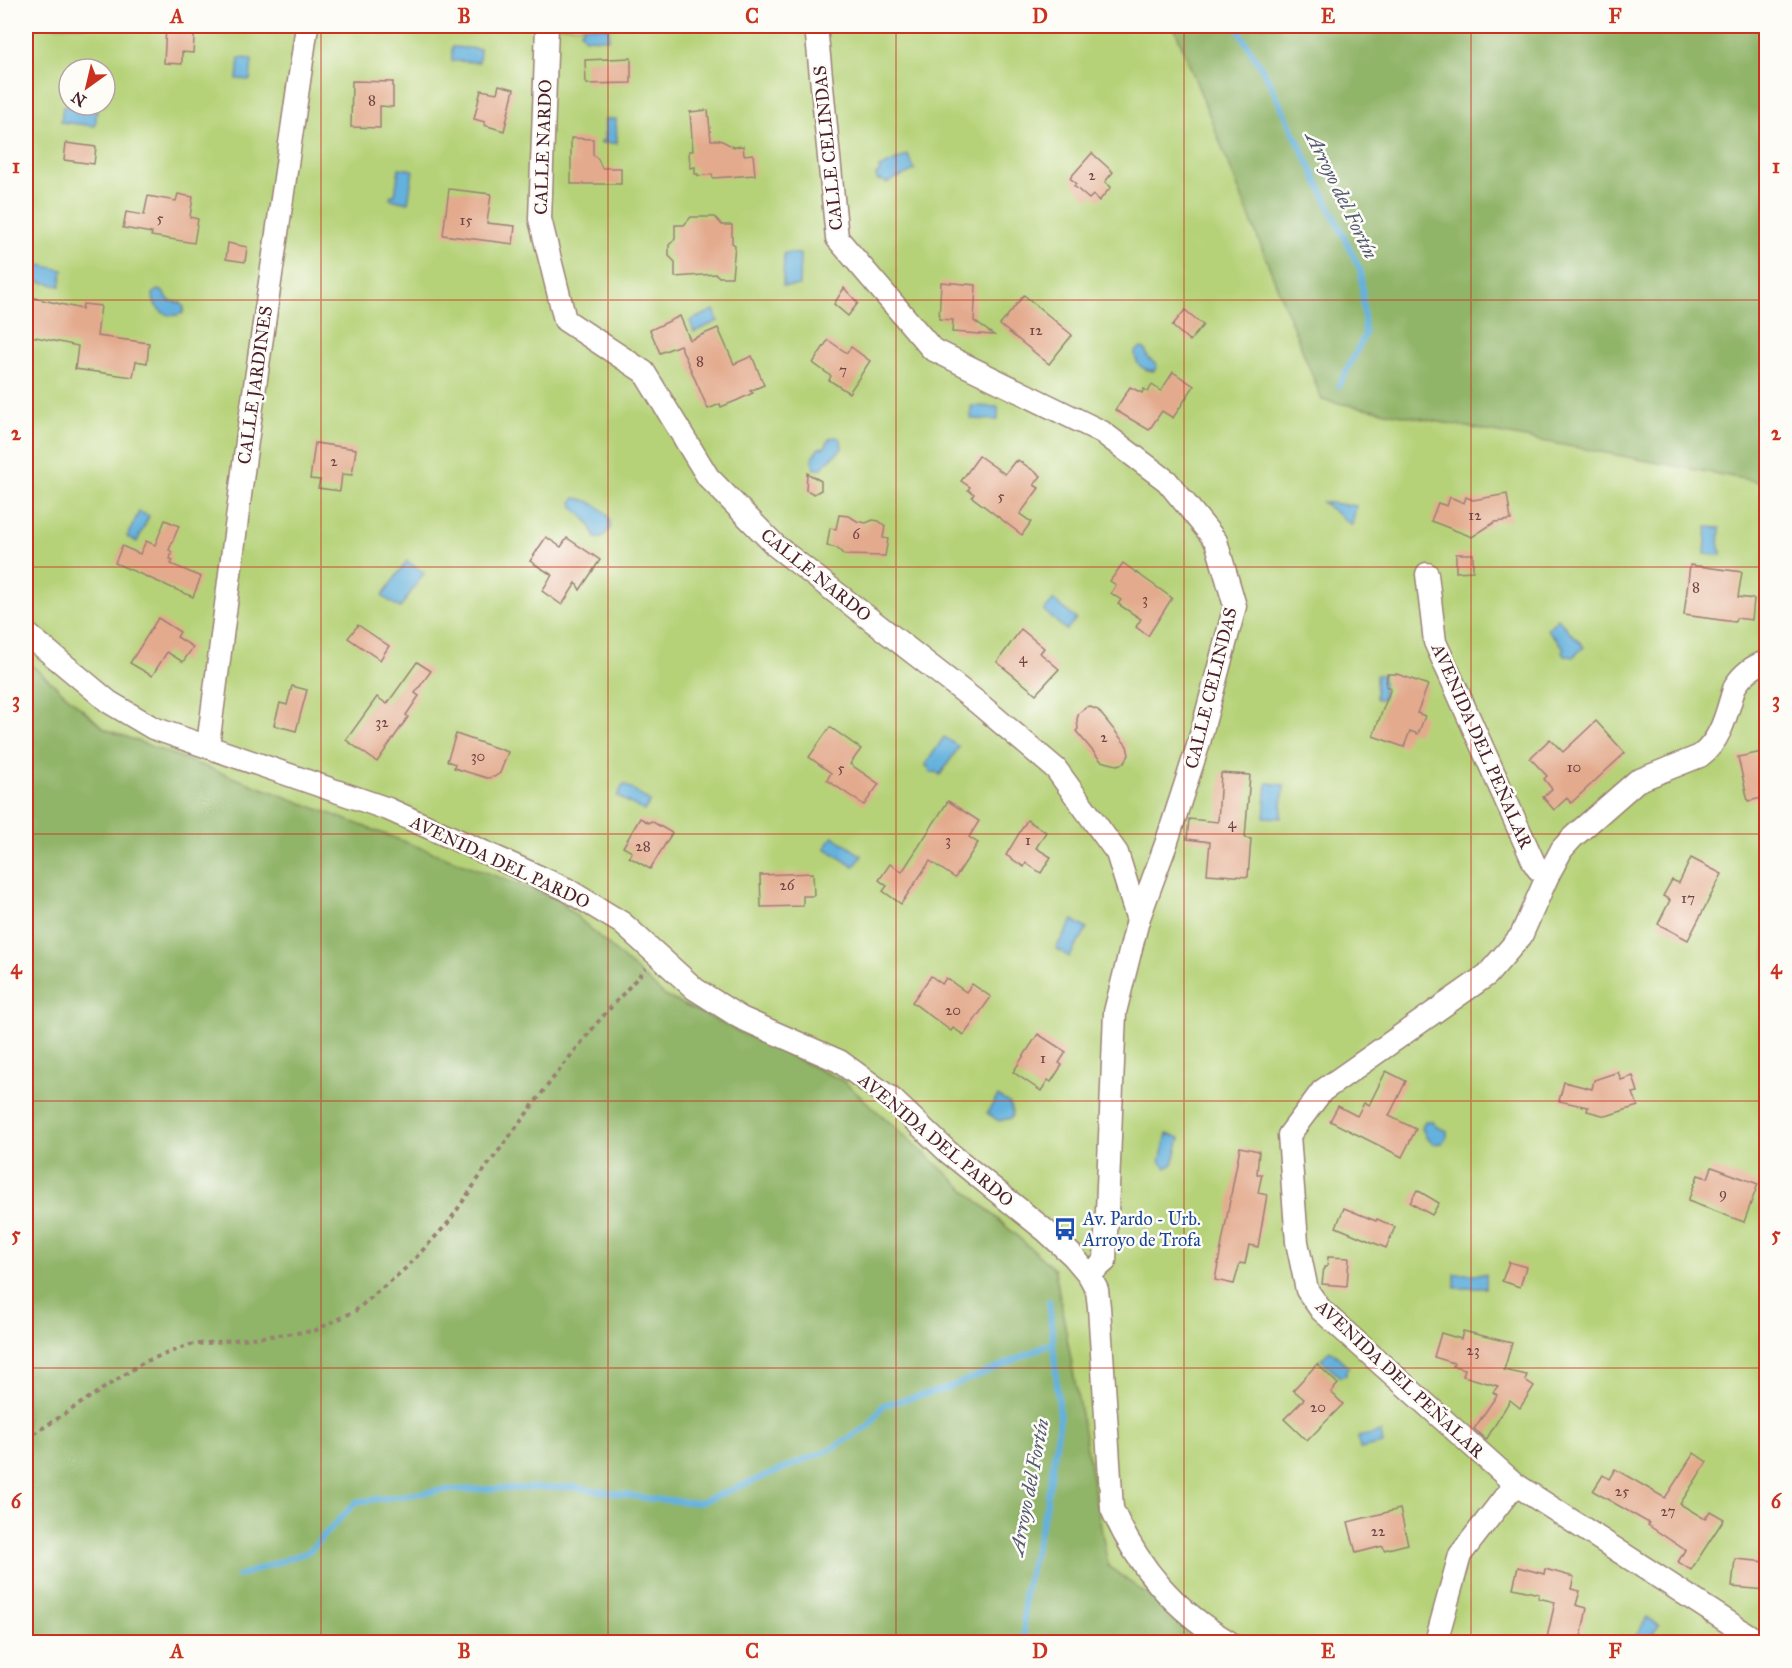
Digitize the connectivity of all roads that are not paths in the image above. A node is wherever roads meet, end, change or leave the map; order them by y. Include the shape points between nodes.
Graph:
1 (307, 26) edge
2 (547, 26) edge
3 (816, 26) edge
4 (1427, 574) dead end
5 (26, 633) edge
6 (1767, 662) edge
7 (208, 745) junction
8 (1548, 875) junction
9 (1138, 920) junction
10 (1089, 1275) junction
11 (1515, 1484) junction
12 (1229, 1642) edge
13 (1436, 1642) edge
14 (1759, 1642) edge

1 - 7 street, CALLE JARDINES
2 - 9 street, CALLE NARDO via 540,219 565,320 644,372 708,477 776,546 978,703 1056,769 1117,853
3 - 9 street, CALLE CELINDAS via 837,238 932,349 1102,432 1167,482 1216,541 1235,606 1198,746
4 - 8 street, AVENIDA DEL PEÑALAR via 1435,642 1534,863
5 - 7 street, AVENIDA DEL PARDO via 108,702 153,728
6 - 8 street, AVENIDA DEL PEÑALAR via 1739,680 1718,736 1707,751 1630,786 1573,837
7 - 10 street, AVENIDA DEL PARDO via 388,809 566,889 622,922 695,989 741,1018 839,1061 893,1100 948,1152 1046,1231
8 - 11 street, AVENIDA DEL PEÑALAR via 1521,936 1487,975 1322,1091 1289,1136 1297,1242 1307,1290 1322,1310
9 - 10 street, CALLE CELINDAS via 1115,1012 1105,1261
10 - 12 street, AVENIDA DEL PARDO via 1097,1290 1099,1307 1112,1509 1139,1561 1164,1591
11 - 13 street via 1460,1556
11 - 14 street, AVENIDA DEL PEÑALAR

